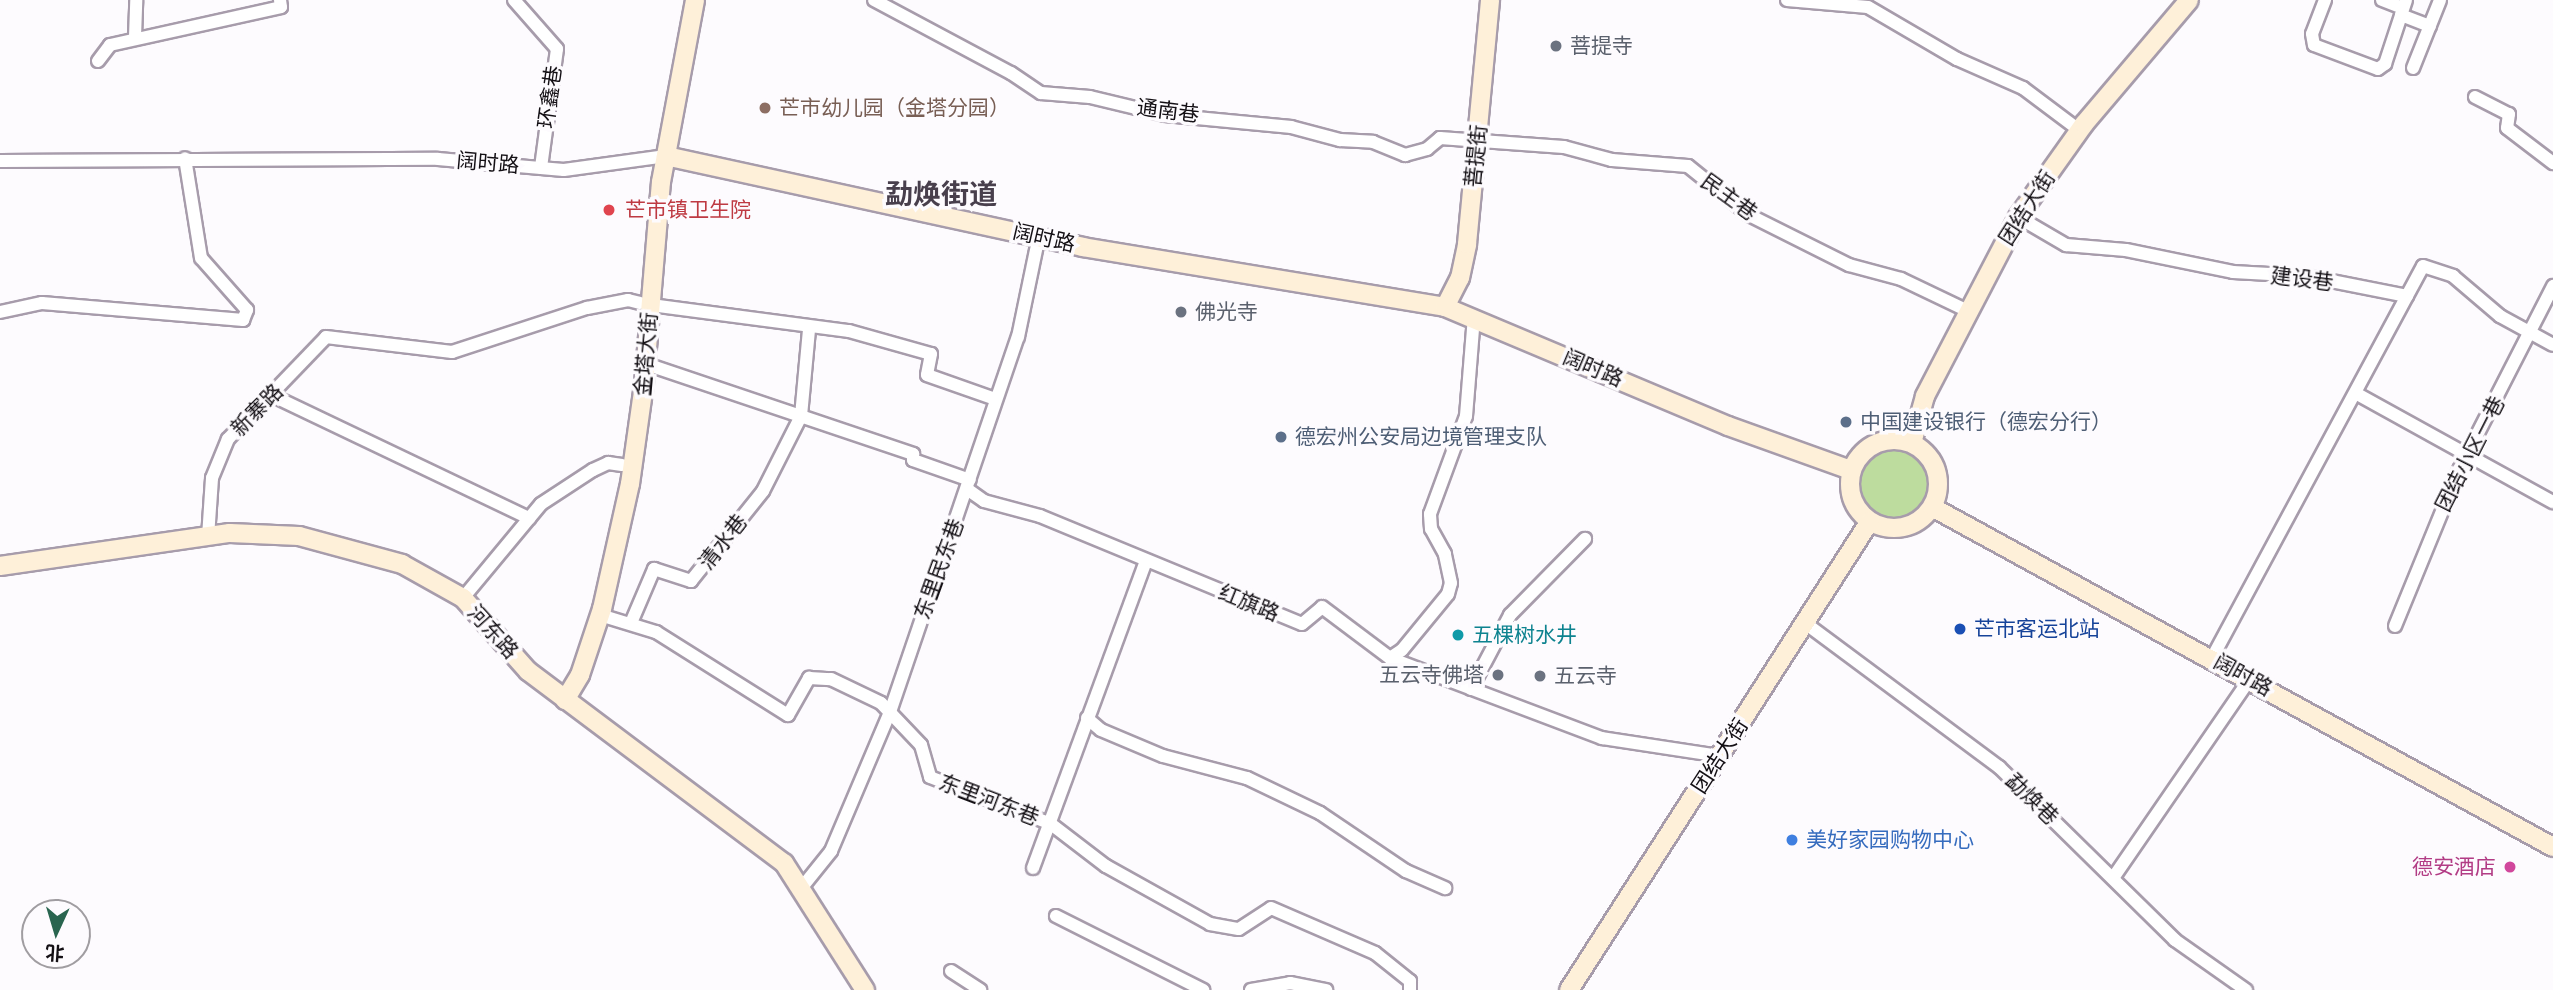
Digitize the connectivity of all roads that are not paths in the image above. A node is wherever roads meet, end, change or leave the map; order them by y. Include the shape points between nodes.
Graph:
1 (136, 0) edge
2 (280, 0) edge
3 (514, 0) edge
4 (683, 0) edge
5 (695, 0) edge
6 (874, 0) edge
7 (1490, 0) edge
8 (1787, 0) edge
9 (2189, 0) edge
10 (2325, 0) edge
11 (2382, 0) edge
12 (2440, 0) edge
13 (2403, 8) edge
14 (2430, 26) junction
15 (135, 37) junction
16 (98, 61) dead end
17 (2413, 68) dead end
18 (2475, 97) dead end
19 (2079, 130) junction
20 (1477, 144) junction
21 (660, 156) junction
22 (185, 158) junction
23 (0, 161) edge
24 (2553, 163) edge
25 (541, 168) junction
26 (2018, 218) junction
27 (1039, 236) junction
28 (2553, 286) edge
29 (2407, 296) junction
30 (645, 304) junction
31 (1445, 307) junction
32 (1966, 310) junction
33 (0, 312) edge
34 (1474, 317) junction
35 (809, 330) junction
36 (2533, 331) junction
37 (2553, 345) edge
38 (646, 364) junction
39 (2357, 394) junction
40 (273, 396) junction
41 (995, 398) junction
42 (800, 416) junction
43 (1912, 443) junction
44 (2467, 456) junction
45 (622, 465) junction
46 (1851, 470) junction
47 (969, 485) junction
48 (2553, 502) edge
49 (1932, 508) junction
50 (529, 518) junction
51 (1870, 521) junction
52 (208, 537) junction
53 (1585, 539) dead end
54 (1146, 563) junction
55 (0, 566) edge
56 (463, 598) junction
57 (600, 615) junction
58 (1805, 623) junction
59 (631, 624) junction
60 (2395, 626) dead end
61 (1390, 658) junction
62 (2212, 658) junction
63 (2250, 679) junction
64 (1471, 689) junction
65 (561, 697) junction
66 (890, 712) junction
67 (1087, 718) junction
68 (1720, 755) junction
69 (1051, 824) junction
70 (2553, 846) edge
71 (1033, 868) dead end
72 (2113, 878) junction
73 (803, 887) junction
74 (1445, 888) dead end
75 (1056, 916) dead end
76 (951, 971) dead end
77 (865, 990) edge
78 (980, 990) edge
79 (1203, 990) edge
80 (1251, 990) edge
81 (1326, 990) edge
82 (1410, 990) edge
83 (1569, 990) edge
84 (2246, 990) edge

1 - 15 street
2 - 15 street via 281,7
3 - 25 street, 环鑫巷 via 556,49
4 - 21 main road, 金塔大街
5 - 21 main road, 金塔大街
6 - 20 street, 通南巷 via 1041,93 1090,97 1165,115 1291,127 1339,140 1373,142 1405,155 1427,149 1440,138
7 - 20 main road, 菩提街
8 - 19 street via 1868,7 1957,59 2022,88
9 - 19 main road, 团结大街
10 - 13 street via 2312,34 2314,45 2378,69 2385,64
11 - 13 street
12 - 14 street
13 - 14 street
14 - 17 street
15 - 16 street via 110,45
18 - 24 street via 2509,114 2507,128
19 - 26 main road, 团结大街
20 - 31 main road, 菩提街 via 1467,244 1460,278
20 - 32 street, 民主巷 via 1564,147 1612,160 1688,166 1749,215 1849,265 1901,279
21 - 25 street, 阔时路 via 564,170
21 - 27 main road, 阔时路
21 - 30 main road, 金塔大街
22 - 23 street, 阔时路
22 - 25 street, 阔时路 via 438,159
22 - 33 street via 201,258 247,310 243,320 42,303
26 - 29 street, 建设巷 via 2066,245 2126,250 2234,272 2306,276
26 - 32 main road, 团结大街
27 - 31 main road, 阔时路
27 - 41 street, 东里民东巷 via 1018,337
28 - 36 street, 团结小区一巷
29 - 36 street via 2423,265 2453,276 2500,316
29 - 39 street
30 - 35 street
30 - 38 main road, 金塔大街
30 - 40 street, 新寨路 via 628,300 587,308 452,352 326,337
30 - 45 main road, 金塔大街
31 - 34 main road, 阔时路
32 - 43 main road, 团结大街 via 1925,396
34 - 46 main road, 阔时路 via 1728,426
34 - 61 street via 1466,416 1430,514 1431,529 1451,575 1448,594 1402,650
35 - 41 street via 849,331 930,354 927,374
35 - 42 street, 清水巷
36 - 37 street
36 - 44 street, 团结小区一巷
38 - 42 street
38 - 57 main road, 金塔大街 via 630,484
39 - 44 street
39 - 62 street
40 - 50 street
40 - 52 street, 新寨路 via 228,439 212,478
41 - 47 street, 东里民东巷
42 - 47 street via 913,454 914,460
42 - 59 street, 清水巷 via 762,492 691,581 654,569
43 - 46 main road via 1876,444 1858,457
43 - 49 main road via 1934,464 1938,478
44 - 48 street
44 - 60 street, 团结小区一巷 via 2422,551
45 - 50 street via 608,463 593,470
45 - 65 main road, 金塔大街 via 595,591
46 - 51 main road via 1852,499
47 - 54 street, 红旗路 via 984,501 1040,516
47 - 66 street, 东里民东巷
49 - 51 main road via 1903,527
49 - 62 main road, 阔时路
50 - 56 street
51 - 58 main road, 团结大街
52 - 55 main road, 河东路
52 - 56 main road, 河东路 via 230,533 299,537 402,564
53 - 64 street via 1510,615
54 - 61 street, 红旗路 via 1302,624 1322,607
54 - 67 street
56 - 65 main road, 河东路 via 528,671
57 - 59 street, 东里河东巷
57 - 65 main road, 金塔大街 via 580,675
58 - 68 main road, 团结大街
58 - 72 street, 勐焕巷 via 1999,768
59 - 66 street, 东里河东巷 via 688,650 788,715 809,678 831,679
61 - 64 street, 红旗路
62 - 63 main road, 阔时路
63 - 70 main road, 阔时路
63 - 72 street
64 - 68 street, 红旗路 via 1602,738
65 - 73 main road, 河东路 via 746,833 784,863
66 - 69 street, 东里河东巷 via 921,745 930,777
66 - 73 street, 东里民东巷 via 831,851
67 - 69 street
67 - 74 street via 1101,730 1163,756 1247,778 1320,813 1406,871
68 - 83 main road, 团结大街
69 - 71 street
69 - 82 street, 东里河东巷 via 1106,866 1210,924 1239,929 1271,908 1375,953 1410,981
72 - 84 street, 勐焕巷 via 2175,940
73 - 77 main road, 河东路
75 - 79 street
76 - 78 street
80 - 81 street via 1290,983

